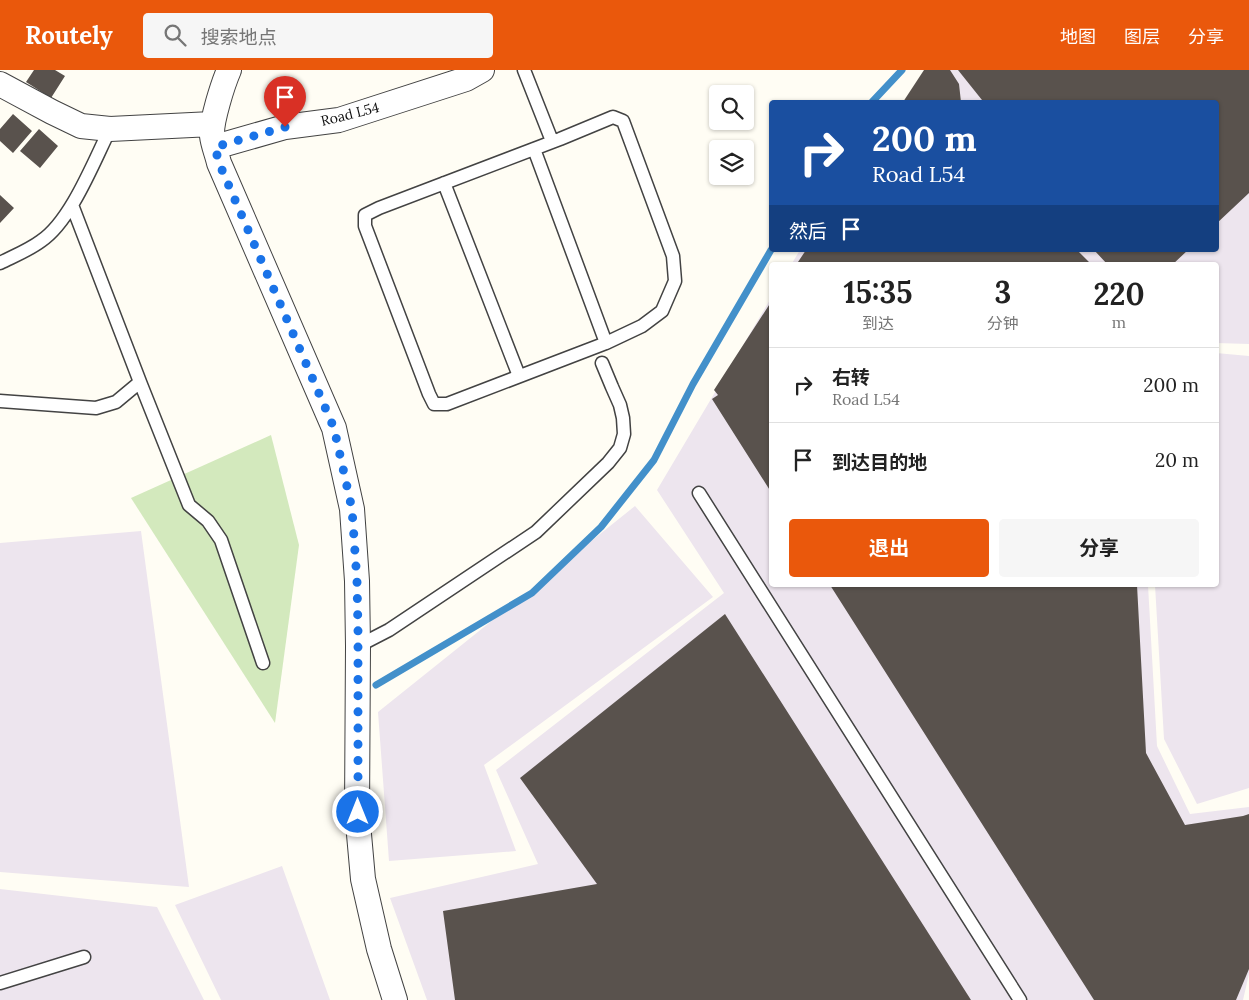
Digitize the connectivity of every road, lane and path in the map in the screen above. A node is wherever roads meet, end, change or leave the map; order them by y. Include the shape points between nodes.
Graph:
1 (229, 70) edge
2 (482, 70) edge
3 (524, 70) edge
4 (0, 84) edge
5 (110, 129) junction
6 (214, 136) junction
7 (552, 141) junction
8 (534, 149) junction
9 (444, 183) junction
10 (72, 205) junction
11 (0, 263) edge
12 (606, 343) junction
13 (602, 363) dead end
14 (519, 376) junction
15 (140, 382) junction
16 (0, 401) edge
17 (699, 493) dead end
18 (358, 646) junction
19 (263, 663) dead end
20 (84, 957) dead end
21 (0, 983) edge
22 (395, 1000) edge
23 (1020, 1000) edge

1 - 6 street
2 - 6 street, Road L54 via 466,79 339,120
3 - 7 lane
4 - 5 street, Road L54 via 81,126
5 - 6 street, Road L54
5 - 10 lane
6 - 18 street via 219,163 334,428 352,509
7 - 8 lane
7 - 12 lane via 613,117 623,121 673,256 675,281 662,311 642,326
8 - 9 lane
8 - 12 lane
9 - 14 lane
9 - 14 lane via 365,215 365,226 428,394 434,404 447,404
10 - 11 lane via 43,240
10 - 15 lane
12 - 14 lane
13 - 18 lane via 620,405 624,434 620,448 608,463 536,532 389,630
15 - 16 lane via 116,402 96,408
15 - 19 lane via 189,505 208,521 221,540
17 - 23 lane
18 - 22 street via 358,812 363,879 378,949
20 - 21 lane

